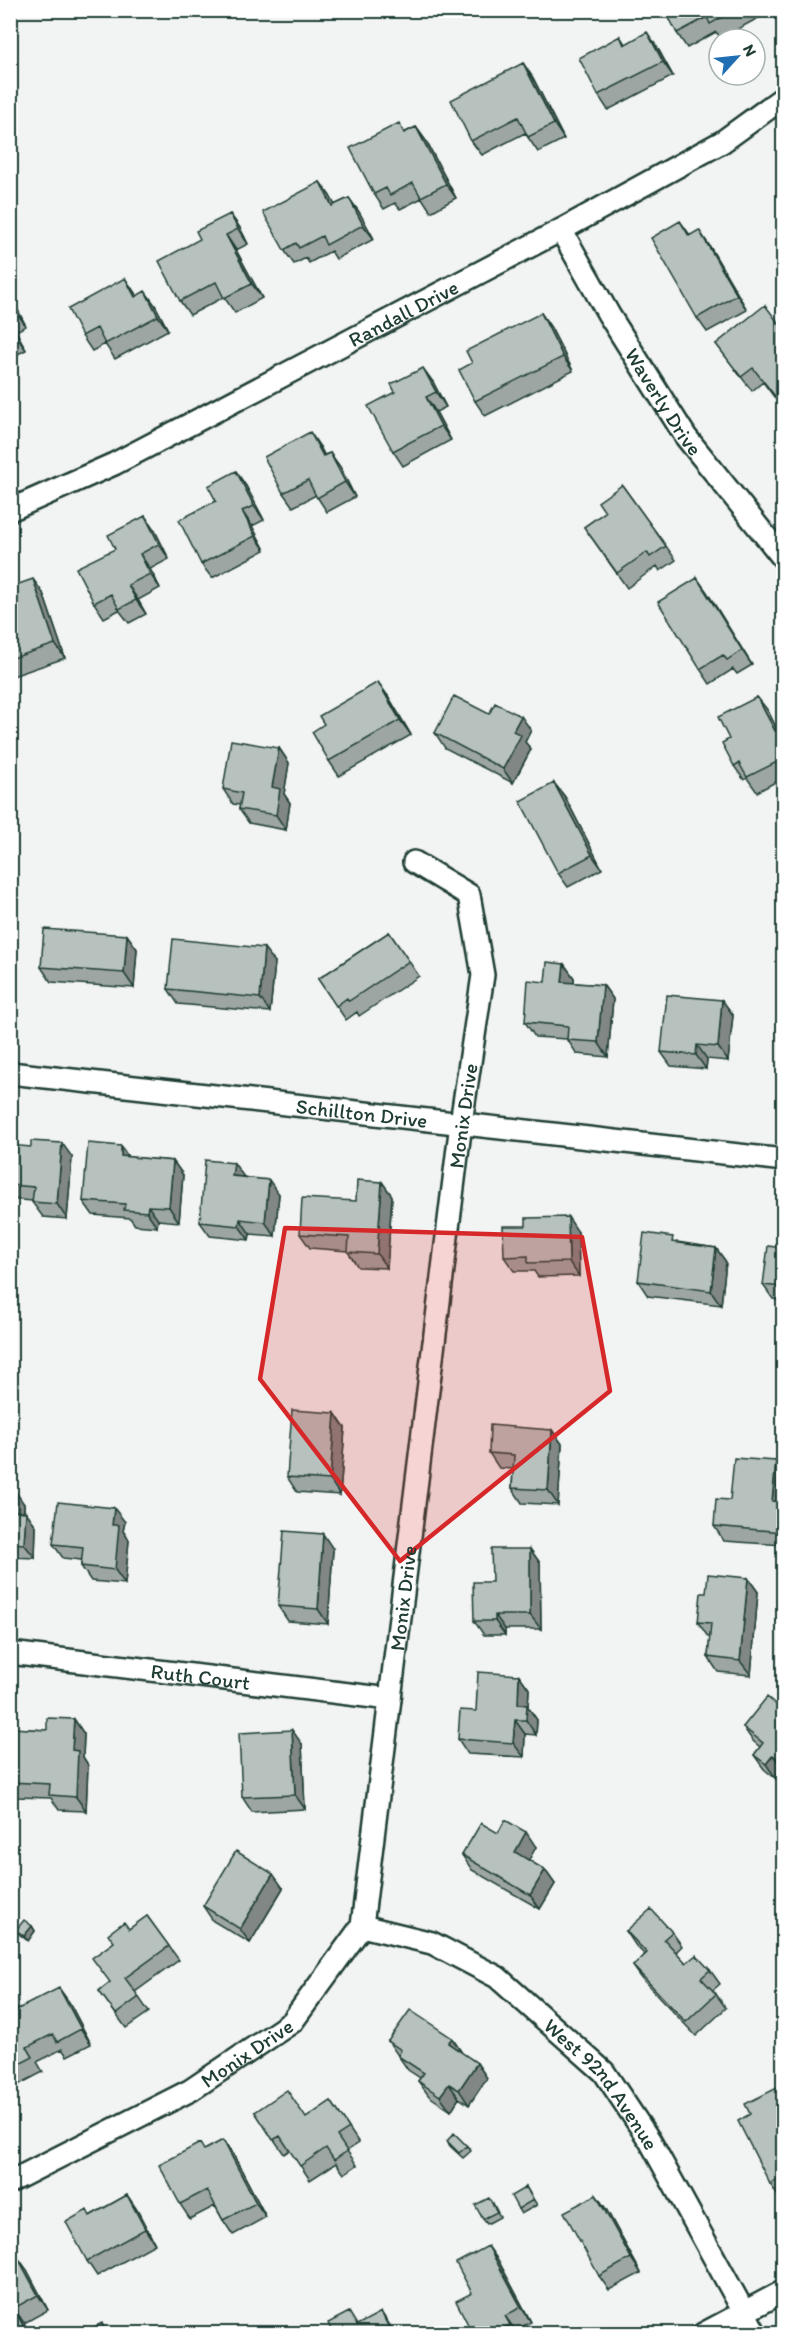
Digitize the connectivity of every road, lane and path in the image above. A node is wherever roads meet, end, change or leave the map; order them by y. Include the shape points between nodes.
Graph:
1 (783, 97) edge
2 (561, 230) junction
3 (10, 510) edge
4 (783, 559) edge
5 (414, 862) dead end
6 (10, 1073) edge
7 (461, 1123) junction
8 (783, 1160) edge
9 (10, 1653) edge
10 (390, 1699) junction
11 (362, 1926) junction
12 (10, 2182) edge
13 (783, 2291) edge
14 (744, 2312) junction
15 (703, 2334) edge
16 (756, 2334) edge

1 - 2 street, Randall Drive via 722,142
2 - 3 street, Randall Drive via 114,464
2 - 4 street, Waverly Drive via 679,428
5 - 7 street, Monix Drive via 469,895 483,975
6 - 7 street, Schillton Drive
7 - 8 street, Schillton Drive
7 - 10 street, Monix Drive
9 - 10 street, Ruth Court
10 - 11 street, Monix Drive
11 - 12 street, Monix Drive via 292,2022 191,2090
11 - 14 street, West 92nd Avenue via 432,1943 497,1977 604,2072 650,2141
13 - 14 street
14 - 15 street
14 - 16 street, West 92nd Avenue

